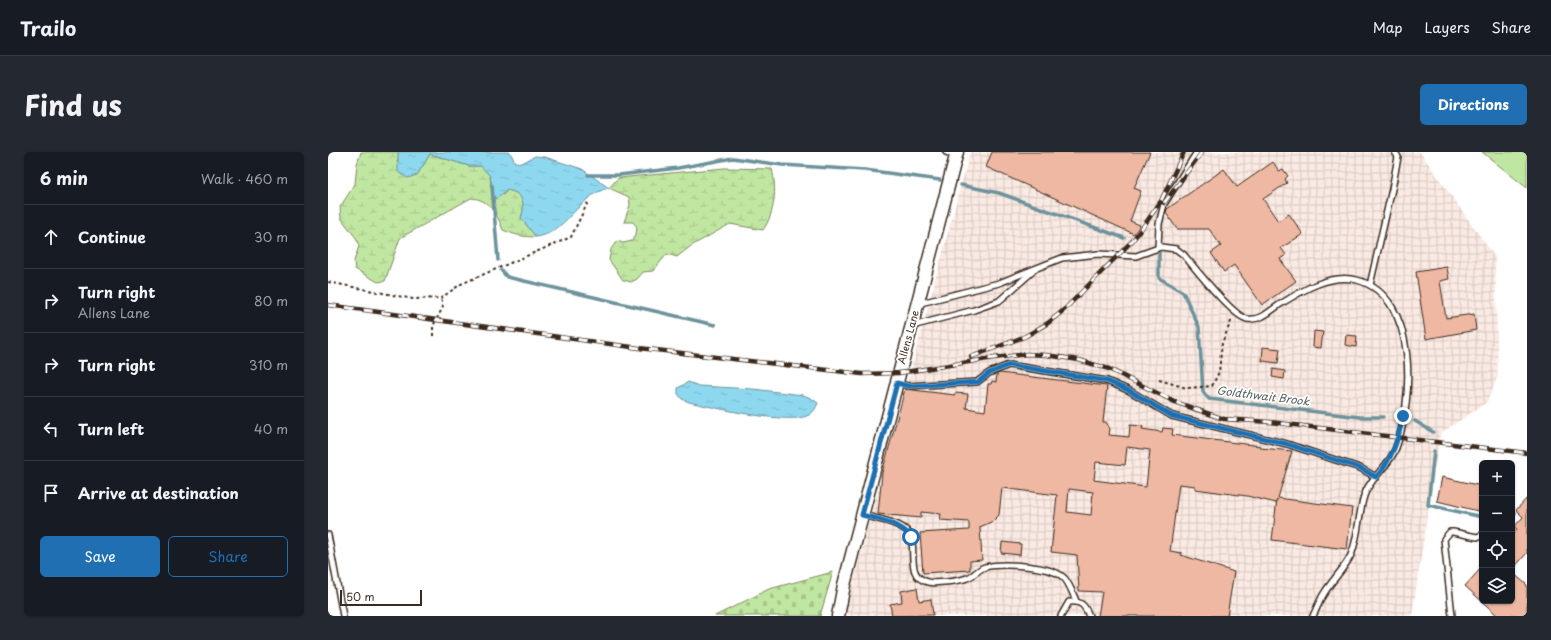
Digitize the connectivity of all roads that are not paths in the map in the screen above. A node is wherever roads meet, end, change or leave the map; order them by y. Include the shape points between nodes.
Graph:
1 (1197, 152) edge
2 (1395, 152) edge
3 (953, 153) edge
4 (1158, 248) junction
5 (1034, 270) junction
6 (1370, 285) junction
7 (917, 304) junction
8 (912, 326) junction
9 (897, 383) junction
10 (1376, 477) junction
11 (862, 515) junction
12 (328, 535) edge
13 (1479, 536) edge
14 (1076, 600) junction
15 (343, 616) edge
16 (838, 616) edge
17 (1061, 616) edge
18 (1089, 616) edge
19 (1313, 616) edge
20 (1452, 616) edge

1 - 4 lane via 1164,204 1159,224
2 - 6 lane via 1398,157 1392,189
3 - 7 street, Allens Lane
4 - 5 lane via 1136,256 1098,254 1062,258
4 - 6 lane via 1169,247 1184,255 1234,313 1245,319 1255,319 1267,314 1306,290 1333,280 1346,278
5 - 7 lane via 1000,283
5 - 8 lane via 999,301
6 - 10 lane via 1386,298 1399,322 1409,376 1396,448
7 - 8 street, Allens Lane
8 - 9 street, Allens Lane
9 - 10 lane via 908,386 978,382 989,373 1009,365 1107,381 1130,391 1172,416 1287,444 1360,468
9 - 11 street, Allens Lane
10 - 19 lane via 1364,496 1351,553 1325,592
11 - 14 lane via 898,525 906,530 911,537 913,568 918,576 928,582 968,578 984,568 999,565 1044,568 1064,578
11 - 16 street, Allens Lane
12 - 15 lane
13 - 20 lane via 1450,532 1444,539
14 - 17 lane via 1070,602
14 - 18 lane via 1084,604

